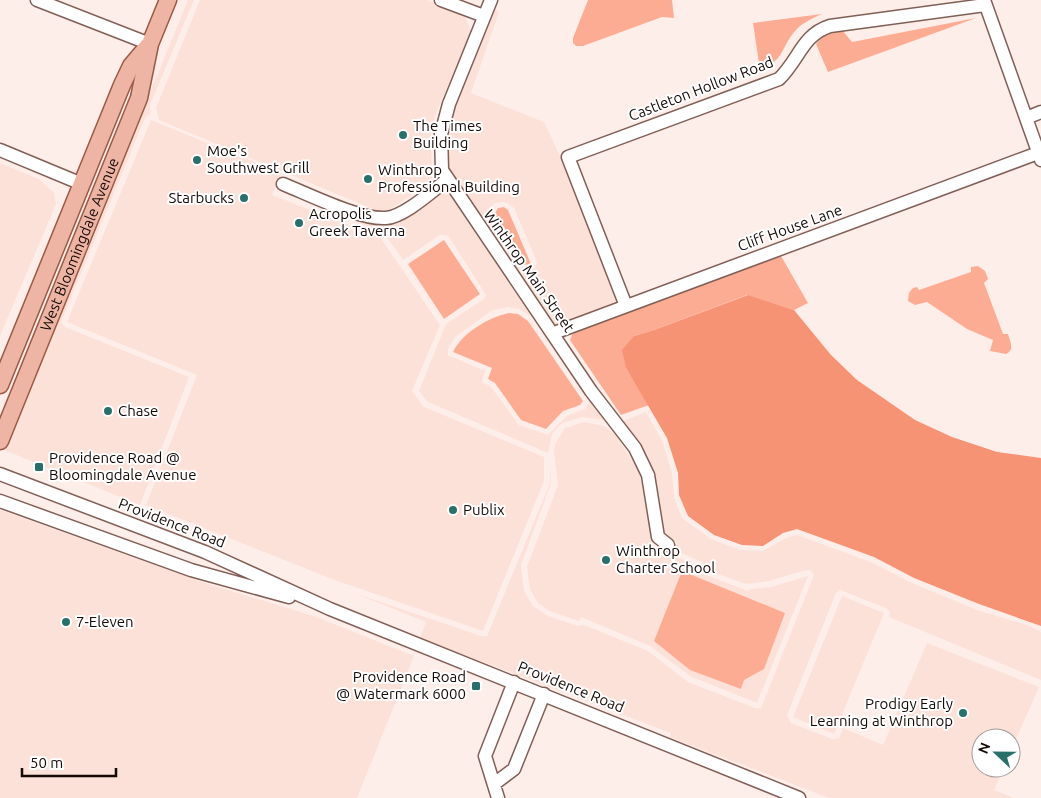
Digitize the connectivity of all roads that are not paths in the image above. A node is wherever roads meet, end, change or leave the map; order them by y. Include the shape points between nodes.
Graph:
1 (37, 0) edge
2 (168, 0) edge
3 (441, 0) edge
4 (491, 0) edge
5 (984, 3) edge
6 (484, 16) junction
7 (150, 44) junction
8 (122, 85) junction
9 (1041, 112) edge
10 (1026, 118) junction
11 (0, 150) edge
12 (1039, 157) edge
13 (448, 179) junction
14 (105, 183) junction
15 (82, 184) junction
16 (283, 184) dead end
17 (626, 306) junction
18 (554, 333) junction
19 (0, 385) edge
20 (0, 441) edge
21 (0, 474) edge
22 (0, 501) edge
23 (668, 545) dead end
24 (330, 608) junction
25 (514, 682) junction
26 (544, 694) junction
27 (494, 784) junction
28 (498, 798) edge
29 (799, 798) edge

1 - 7 street
2 - 7 main road, West Bloomingdale Avenue
3 - 6 street
4 - 6 street, Winthrop Main Street
5 - 10 street
5 - 17 street, Castleton Hollow Road via 818,30 810,36 790,69 779,79 568,157
6 - 13 street, Winthrop Main Street via 451,99 441,134 442,170
7 - 8 main road, West Bloomingdale Avenue via 131,66
7 - 14 main road, West Bloomingdale Avenue via 139,98
8 - 14 main road via 124,106 99,168
8 - 15 main road, West Bloomingdale Avenue
9 - 10 street
10 - 12 street
11 - 15 street
12 - 17 street, Cliff House Lane
13 - 16 street via 406,210 387,218 365,216
13 - 18 street, Winthrop Main Street
14 - 20 main road, West Bloomingdale Avenue
15 - 19 main road, West Bloomingdale Avenue
17 - 18 street, Cliff House Lane
18 - 23 street, Winthrop Main Street via 642,460 651,488 658,537
21 - 24 street, Providence Road via 205,552
22 - 24 street, Providence Road via 191,570
24 - 25 street, Providence Road
25 - 26 street, Providence Road
25 - 27 street via 485,756
26 - 27 street via 514,769
26 - 29 street, Providence Road
27 - 28 street

